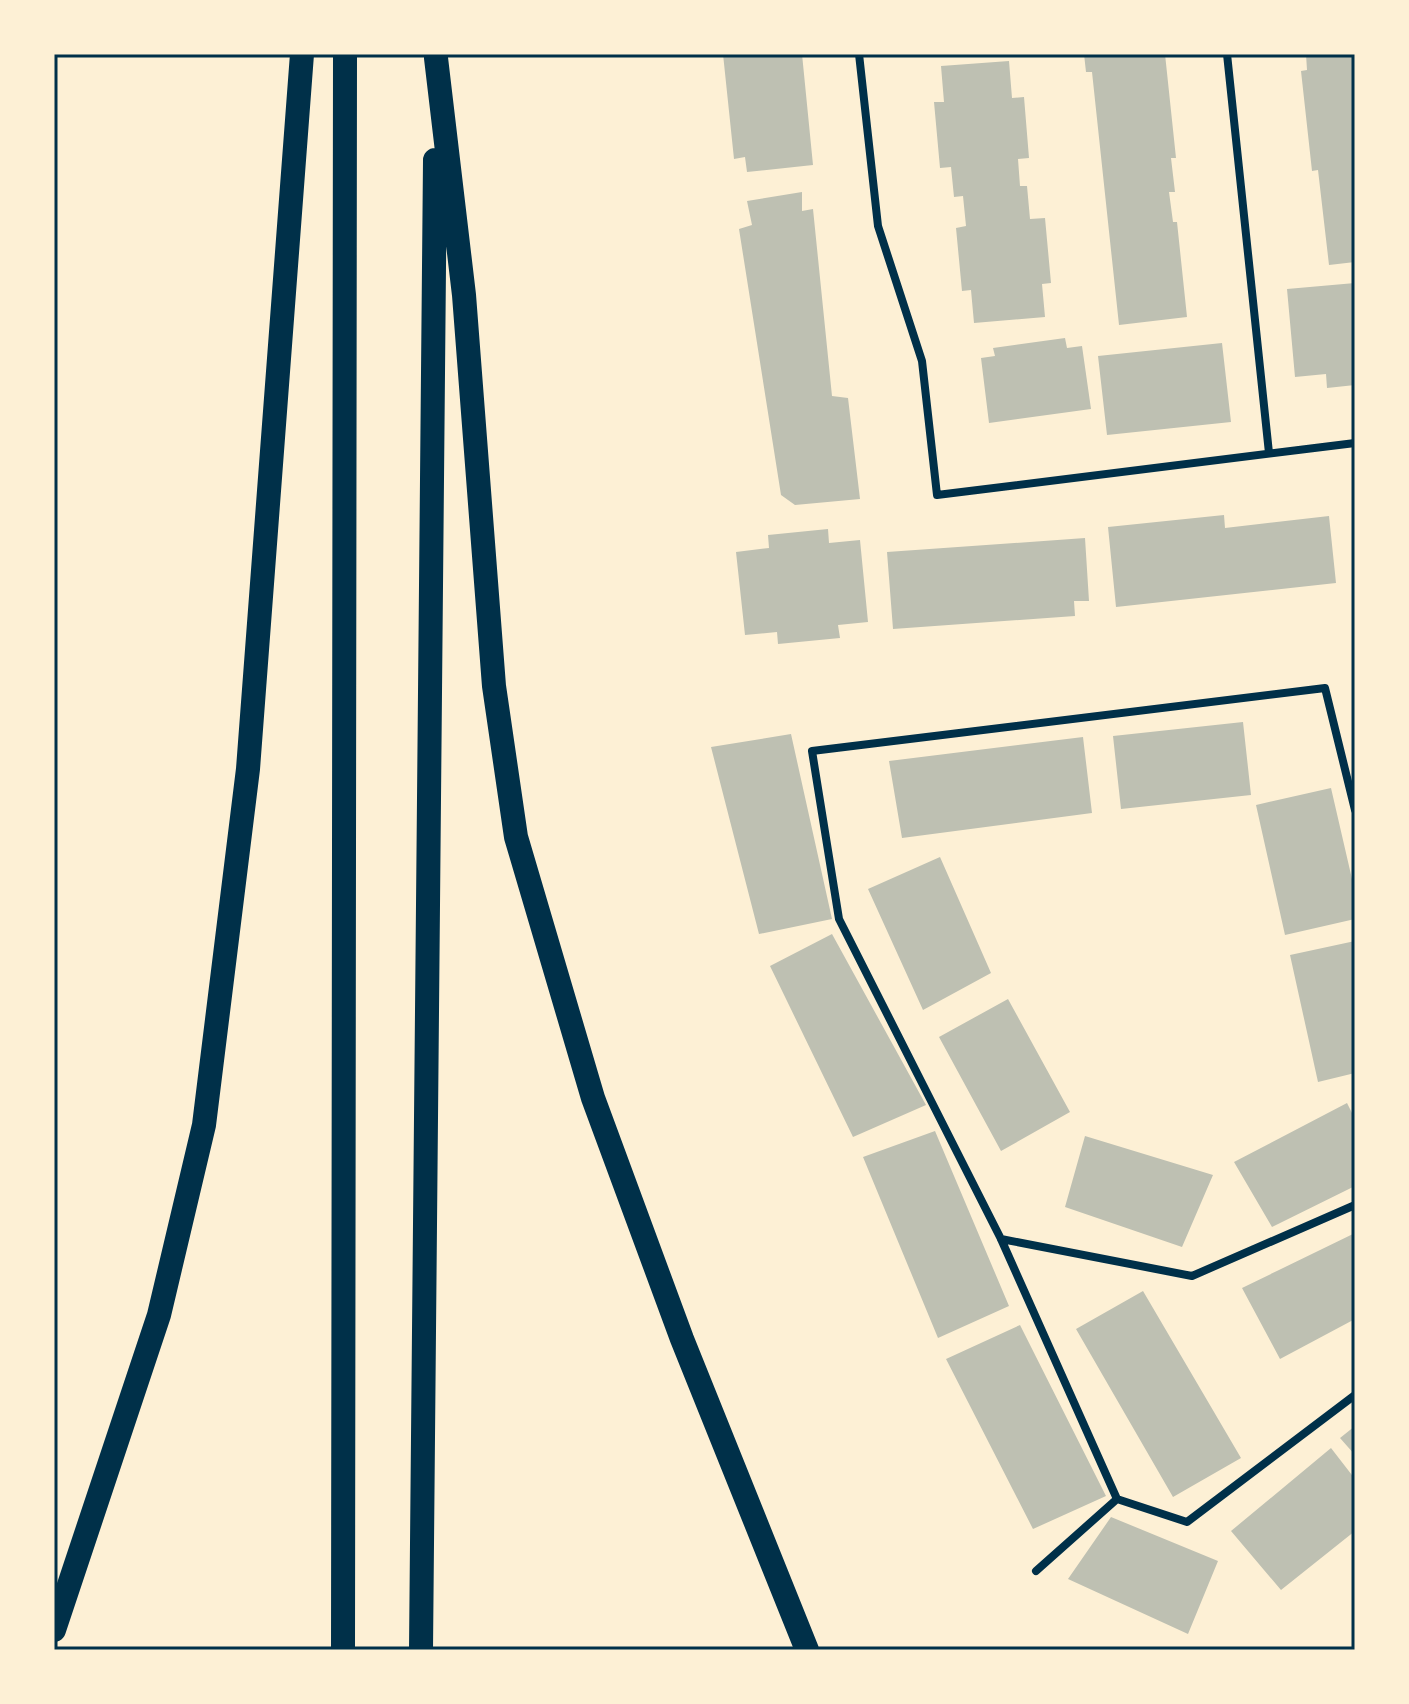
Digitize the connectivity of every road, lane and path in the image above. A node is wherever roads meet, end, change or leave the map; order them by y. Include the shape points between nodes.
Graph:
1 (302, 54) edge
2 (345, 54) edge
3 (859, 54) edge
4 (1227, 54) edge
5 (436, 56) edge
6 (1355, 443) edge
7 (1269, 453) junction
8 (1355, 810) edge
9 (1355, 1205) edge
10 (1001, 1239) junction
11 (1355, 1395) edge
12 (1117, 1499) junction
13 (1036, 1571) dead end
14 (54, 1630) edge
15 (343, 1650) edge
16 (421, 1650) edge
17 (807, 1650) edge

1 - 14 highway via 248,769 204,1125 159,1315
2 - 15 highway
3 - 7 street via 878,226 922,361 937,495
4 - 7 street
5 - 16 highway
5 - 17 highway via 464,295 494,686 516,837 593,1098 682,1339
6 - 7 street
8 - 10 street via 1325,688 812,751 839,919
9 - 10 street via 1192,1276
10 - 12 street
11 - 12 street via 1187,1522
12 - 13 street

